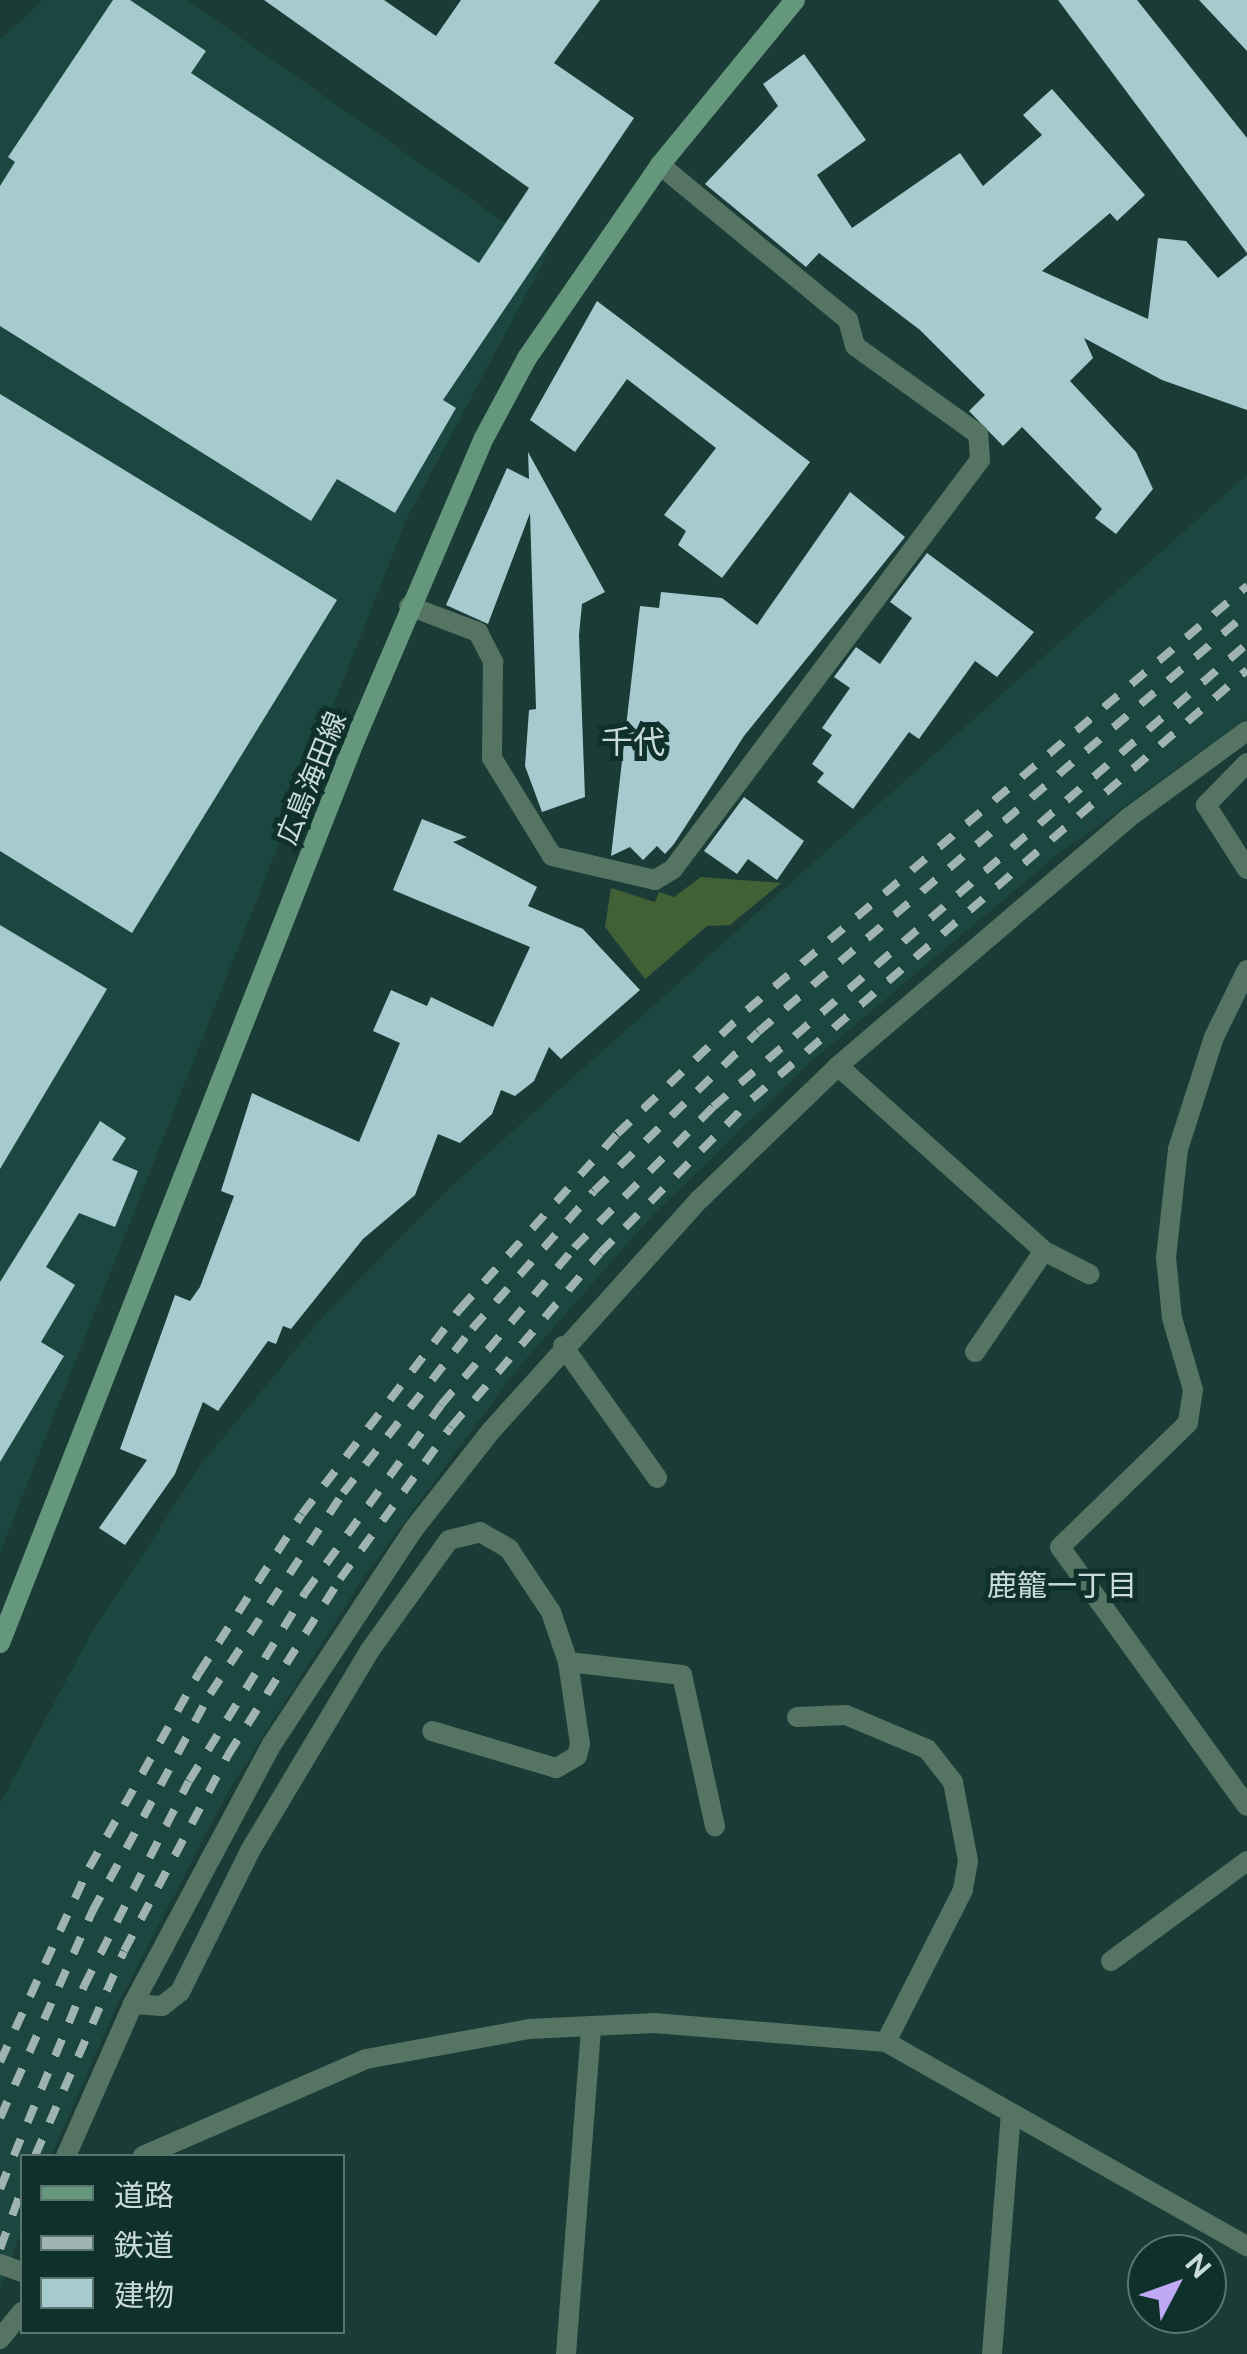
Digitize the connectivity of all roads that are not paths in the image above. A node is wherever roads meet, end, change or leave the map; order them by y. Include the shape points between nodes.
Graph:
1 (795, 0) edge
2 (660, 164) junction
3 (410, 606) junction
4 (1247, 731) edge
5 (1247, 763) edge
6 (1247, 869) edge
7 (1246, 975) edge
8 (838, 1066) junction
9 (1044, 1252) junction
10 (1089, 1274) dead end
11 (563, 1346) junction
12 (976, 1352) dead end
13 (657, 1478) dead end
14 (0, 1643) edge
15 (568, 1662) junction
16 (797, 1717) dead end
17 (432, 1731) dead end
18 (1247, 1806) edge
19 (715, 1826) dead end
20 (1247, 1861) edge
21 (1111, 1961) dead end
22 (133, 2004) junction
23 (590, 2026) junction
24 (886, 2042) junction
25 (1011, 2114) junction
26 (67, 2154) edge
27 (148, 2154) edge
28 (1247, 2246) edge
29 (20, 2314) edge
30 (0, 2338) edge
31 (566, 2354) edge
32 (992, 2354) edge

1 - 2 main road, 広島海田線
2 - 3 main road, 広島海田線 via 527,358
2 - 3 street via 848,320 855,346 978,434 980,460 674,869 655,880 552,856 492,758 493,662 478,632
3 - 14 main road, 広島海田線
4 - 8 street via 1128,818
5 - 6 street via 1206,804
7 - 18 street via 1214,1037 1178,1149 1166,1256 1172,1318 1193,1390 1188,1423 1060,1547
8 - 9 street
8 - 11 street
9 - 10 street
9 - 12 street
11 - 13 street
11 - 22 street via 413,1530 341,1634 213,1847
15 - 17 street via 580,1744 567,1764
15 - 19 street via 682,1675
15 - 22 street via 551,1612 509,1548 480,1532 450,1540 306,1754 180,1992 162,2006
16 - 24 street via 846,1715 927,1750 952,1782 968,1861 963,1890
20 - 21 street
22 - 26 street
23 - 24 street
23 - 27 street via 530,2028 366,2059
23 - 31 street
24 - 25 street
25 - 28 street
25 - 32 street
29 - 30 street

